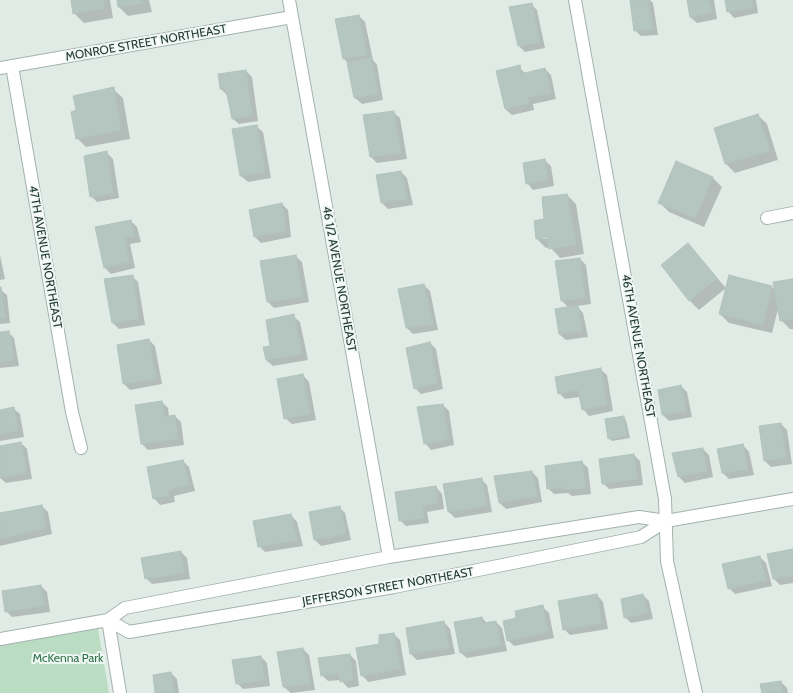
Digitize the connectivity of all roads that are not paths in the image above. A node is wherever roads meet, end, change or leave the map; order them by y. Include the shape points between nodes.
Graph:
1 (289, 0) edge
2 (575, 0) edge
3 (292, 17) junction
4 (6, 67) edge
5 (793, 213) edge
6 (767, 218) dead end
7 (81, 448) dead end
8 (793, 499) edge
9 (666, 521) junction
10 (389, 558) junction
11 (108, 620) junction
12 (0, 639) edge
13 (120, 693) edge
14 (696, 693) edge

1 - 3 street, 46 1/2 AVENUE NORTHEAST
2 - 9 street, 46TH AVENUE NORTHEAST via 665,499
3 - 4 street, MONROE STREET NORTHEAST
3 - 10 street, 46 1/2 AVENUE NORTHEAST
4 - 7 street, 47TH AVENUE NORTHEAST
5 - 6 street
8 - 9 street, JEFFERSON STREET NORTHEAST
9 - 10 street, JEFFERSON STREET NORTHEAST via 639,516
9 - 11 street, JEFFERSON STREET NORTHEAST via 641,538 394,587 129,632
9 - 14 street, 46TH AVENUE NORTHEAST via 667,561
10 - 11 street, JEFFERSON STREET NORTHEAST via 125,608
11 - 12 street, JEFFERSON STREET NORTHEAST
11 - 13 street

